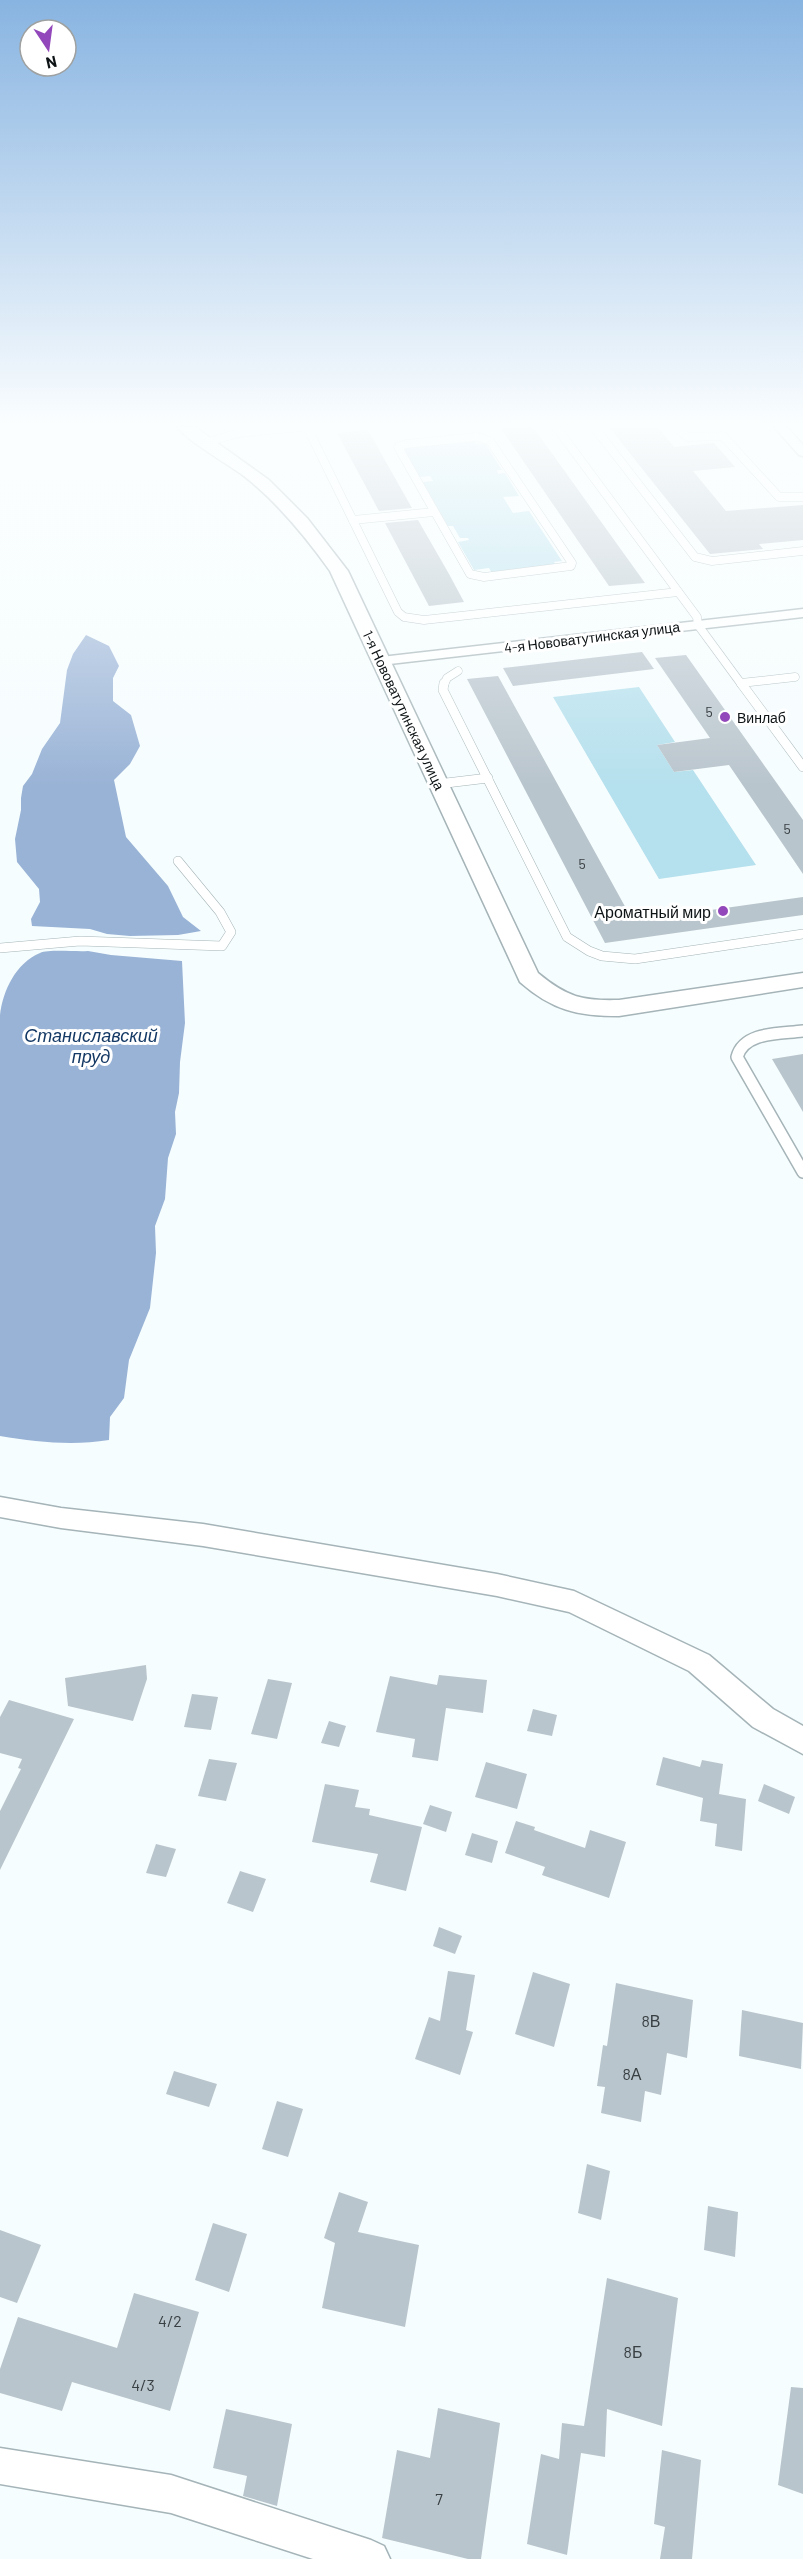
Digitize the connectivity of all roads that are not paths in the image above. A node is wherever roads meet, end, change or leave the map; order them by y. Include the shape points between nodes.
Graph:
1 (321, 546) edge
2 (366, 546) edge
3 (455, 546) edge
4 (560, 546) edge
5 (644, 546) edge
6 (687, 546) edge
7 (803, 551) edge
8 (678, 592) junction
9 (803, 613) edge
10 (698, 625) junction
11 (381, 661) junction
12 (458, 671) dead end
13 (799, 676) edge
14 (741, 683) junction
15 (803, 687) edge
16 (803, 767) edge
17 (488, 778) junction
18 (438, 784) junction
19 (178, 861) dead end
20 (803, 934) edge
21 (0, 948) edge
22 (803, 980) edge
23 (803, 1031) edge
24 (803, 1172) edge
25 (0, 1507) edge
26 (803, 1741) edge
27 (0, 2466) edge
28 (372, 2559) edge

1 - 11 street, 1-я Нововатутинская улица via 339,571
2 - 8 lane via 398,612 412,620
3 - 4 lane via 473,576 484,577 572,565
5 - 8 lane
6 - 7 lane via 695,556 712,561
8 - 10 lane via 697,617
9 - 10 street, 4-я Нововатутинская улица
10 - 11 street, 4-я Нововатутинская улица
10 - 14 lane
11 - 18 street, 1-я Нововатутинская улица
12 - 17 lane via 443,683 443,690
13 - 14 lane
13 - 15 lane
14 - 16 lane
17 - 18 lane
17 - 20 lane via 567,936 578,946 602,956 635,959
18 - 22 street, 1-я Нововатутинская улица via 528,977 550,996 592,1008 619,1008
19 - 21 lane via 220,912 231,932 222,946 80,941
23 - 24 lane via 752,1039 742,1043 737,1057
25 - 26 street via 215,1537 497,1585 573,1602 699,1663 763,1718
27 - 28 street via 171,2494

